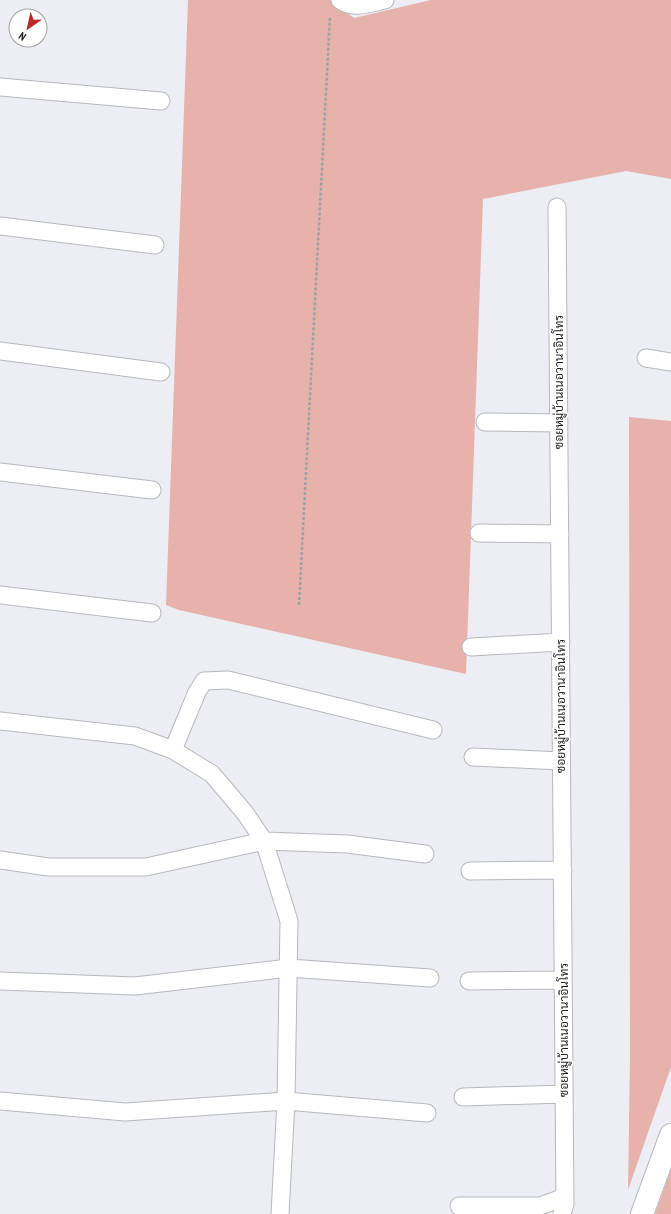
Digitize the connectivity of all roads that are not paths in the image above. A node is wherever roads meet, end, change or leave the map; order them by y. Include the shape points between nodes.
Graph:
1 (385, 0) edge
2 (335, 6) edge
3 (0, 88) edge
4 (161, 101) dead end
5 (558, 208) dead end
6 (0, 226) edge
7 (155, 245) dead end
8 (0, 351) edge
9 (646, 358) dead end
10 (671, 362) edge
11 (161, 372) dead end
12 (485, 422) dead end
13 (559, 422) junction
14 (0, 472) edge
15 (152, 490) dead end
16 (480, 534) dead end
17 (560, 534) junction
18 (0, 595) edge
19 (152, 612) dead end
20 (561, 642) junction
21 (471, 647) dead end
22 (0, 720) edge
23 (433, 730) dead end
24 (173, 750) junction
25 (473, 756) dead end
26 (561, 761) junction
27 (264, 841) junction
28 (425, 854) dead end
29 (0, 860) edge
30 (562, 870) junction
31 (470, 871) dead end
32 (289, 968) junction
33 (430, 978) dead end
34 (564, 980) junction
35 (0, 981) edge
36 (469, 981) dead end
37 (564, 1094) junction
38 (463, 1097) dead end
39 (0, 1101) edge
40 (286, 1101) junction
41 (427, 1113) dead end
42 (671, 1135) edge
43 (459, 1206) dead end
44 (565, 1207) edge
45 (280, 1214) edge
46 (642, 1214) edge

1 - 2 street via 359,6
3 - 4 street
5 - 13 street, ซอยหมู่บ้านเนอวานาอินโทร
6 - 7 street
8 - 11 street
9 - 10 street
12 - 13 street
13 - 17 street, ซอยหมู่บ้านเนอวานาอินโทร
14 - 15 street
16 - 17 street
17 - 20 street, ซอยหมู่บ้านเนอวานาอินโทร
18 - 19 street
20 - 21 street
20 - 26 street, ซอยหมู่บ้านเนอวานาอินโทร
22 - 24 street via 135,736
23 - 24 street via 228,680 204,681
24 - 27 street via 212,774 245,813
25 - 26 street
26 - 30 street, ซอยหมู่บ้านเนอวานาอินโทร
27 - 28 street via 347,844
27 - 29 street via 146,867 48,867
27 - 32 street via 289,921
30 - 31 street
30 - 34 street, ซอยหมู่บ้านเนอวานาอินโทร
32 - 33 street
32 - 35 street via 135,986
32 - 40 street
34 - 36 street
34 - 37 street, ซอยหมู่บ้านเนอวานาอินโทร
37 - 38 street
37 - 44 street, ซอยหมู่บ้านเนอวานาอินโทร
39 - 40 street via 126,1112
40 - 41 street
40 - 45 street
42 - 46 main road
43 - 44 street

